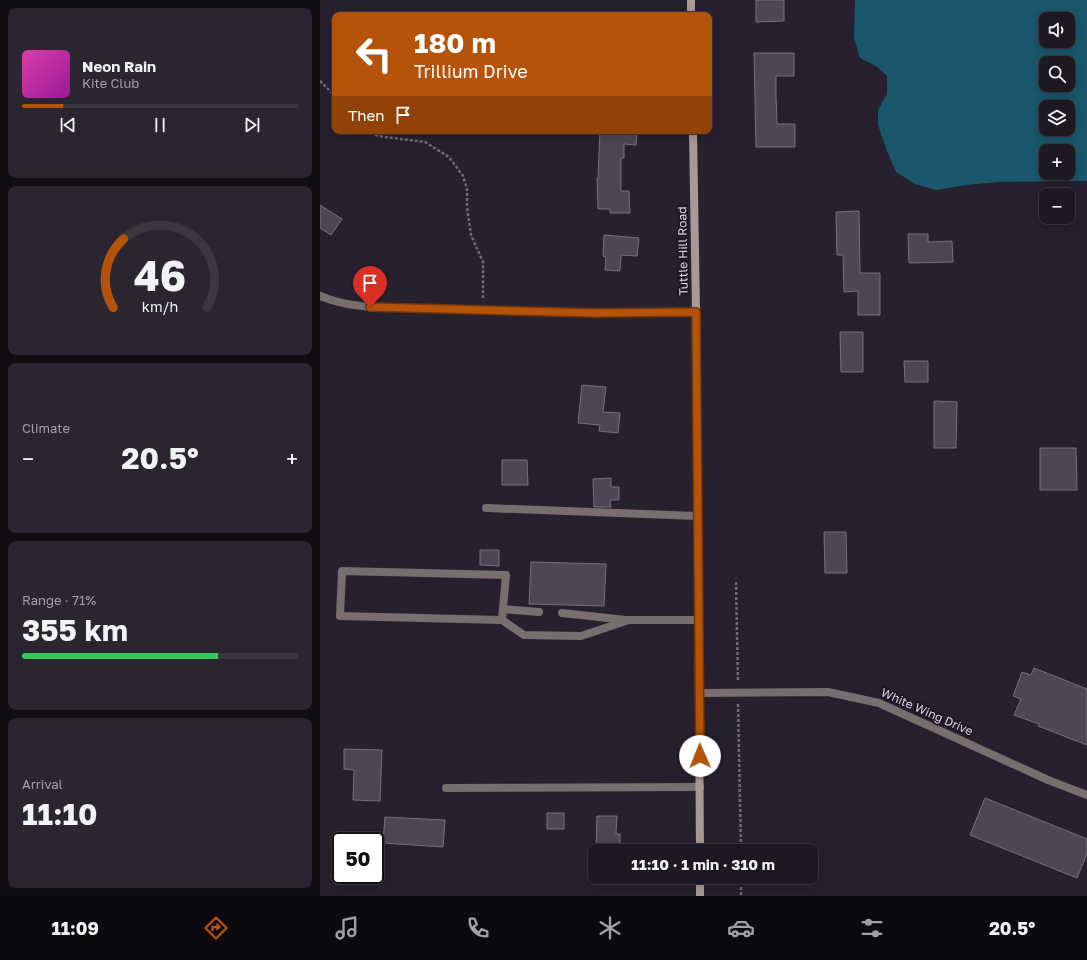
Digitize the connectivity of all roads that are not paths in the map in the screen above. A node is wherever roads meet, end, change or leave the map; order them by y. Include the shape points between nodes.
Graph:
1 (690, 0) edge
2 (691, 12) edge
3 (693, 134) edge
4 (320, 296) edge
5 (696, 312) junction
6 (486, 508) dead end
7 (697, 516) junction
8 (504, 609) junction
9 (539, 612) dead end
10 (562, 613) dead end
11 (502, 620) junction
12 (629, 620) junction
13 (699, 620) junction
14 (699, 694) junction
15 (700, 787) junction
16 (446, 788) dead end
17 (1087, 795) edge
18 (700, 844) edge
19 (700, 884) edge
20 (700, 896) edge

1 - 2 main road
3 - 5 main road, Tuttle Hill Road
4 - 5 street via 349,305 370,307 596,313
5 - 7 main road, Tuttle Hill Road
6 - 7 street
7 - 13 main road, Tuttle Hill Road
8 - 9 street
8 - 11 street
8 - 11 street via 506,575 342,571 340,616
10 - 12 street
11 - 12 street via 524,635 581,636
12 - 13 street
13 - 14 main road, Tuttle Hill Road
14 - 15 main road, Tuttle Hill Road
14 - 17 street, White Wing Drive via 828,692 879,703 1048,780
15 - 16 street
15 - 18 main road, Tuttle Hill Road
19 - 20 main road

